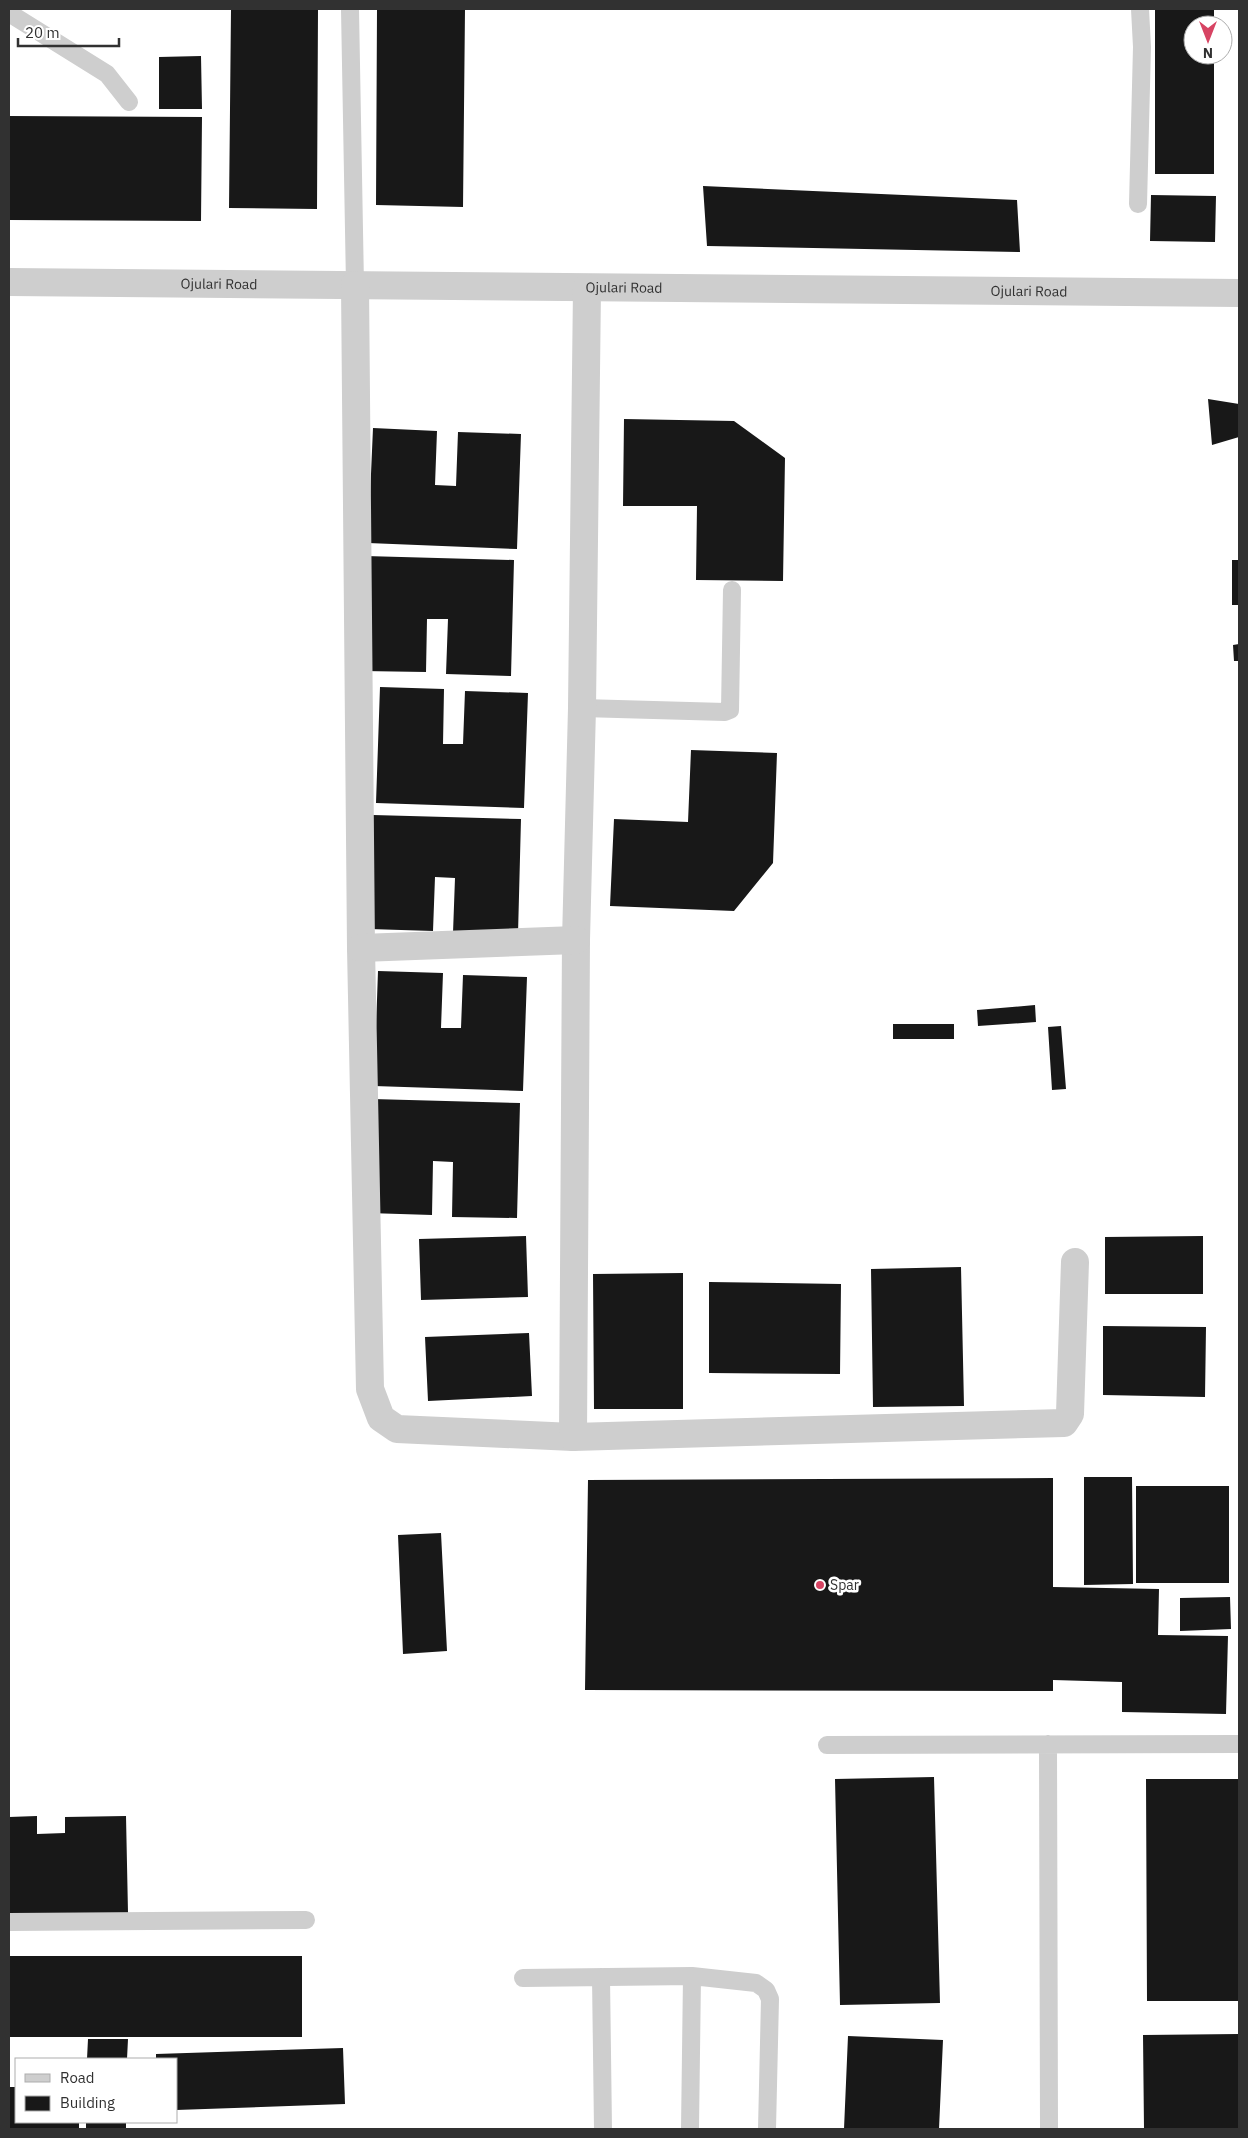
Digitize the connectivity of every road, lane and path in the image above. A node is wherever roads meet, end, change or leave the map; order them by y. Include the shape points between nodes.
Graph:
1 (350, 9) edge
2 (1140, 9) edge
3 (9, 13) edge
4 (129, 102) dead end
5 (1138, 204) dead end
6 (9, 282) edge
7 (355, 285) junction
8 (587, 288) junction
9 (1239, 294) edge
10 (732, 590) dead end
11 (582, 708) junction
12 (576, 940) junction
13 (361, 948) junction
14 (1075, 1262) dead end
15 (573, 1437) junction
16 (1048, 1744) junction
17 (1239, 1744) edge
18 (827, 1746) dead end
19 (306, 1920) dead end
20 (9, 1922) edge
21 (692, 1976) junction
22 (602, 1977) junction
23 (523, 1978) dead end
24 (603, 2129) edge
25 (690, 2129) edge
26 (767, 2129) edge
27 (1050, 2129) edge

1 - 7 lane
2 - 5 lane
3 - 4 lane via 107,74
6 - 7 street, Ojulari Road
7 - 8 street, Ojulari Road
7 - 13 street
8 - 9 street, Ojulari Road
8 - 11 street
10 - 11 lane via 730,710
11 - 12 street
12 - 13 street
12 - 15 street
13 - 15 street via 370,1390 381,1418 397,1430
14 - 15 street via 1070,1414 1064,1423
16 - 17 lane
16 - 18 lane
16 - 27 lane
19 - 20 lane
21 - 22 lane
21 - 25 lane
21 - 26 lane via 756,1983 766,1990 770,2000
22 - 23 lane
22 - 24 lane

